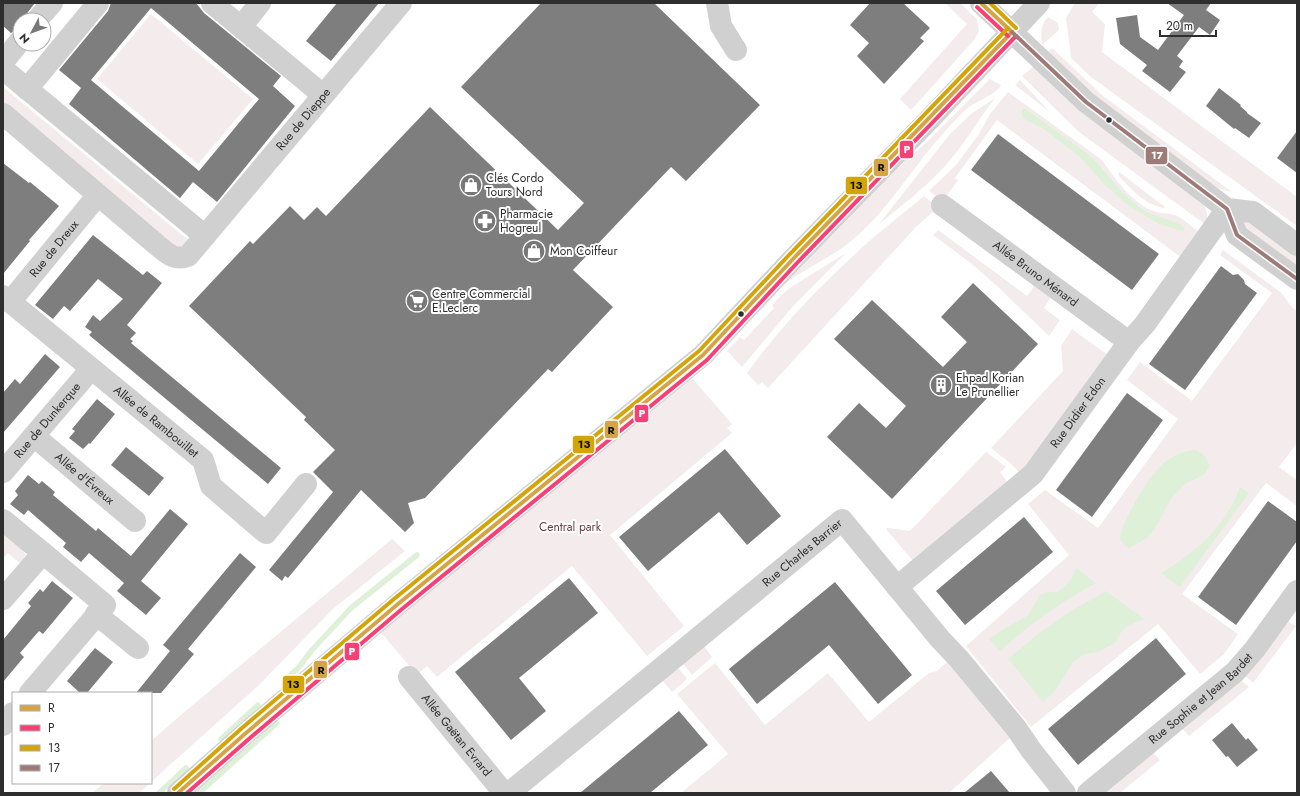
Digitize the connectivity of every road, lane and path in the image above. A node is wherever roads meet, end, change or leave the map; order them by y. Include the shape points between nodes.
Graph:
1 (52, 3) edge
2 (98, 3) edge
3 (212, 3) edge
4 (260, 3) edge
5 (401, 3) edge
6 (717, 3) edge
7 (981, 3) edge
8 (1039, 3) edge
9 (45, 12) edge
10 (241, 27) junction
11 (1012, 32) junction
12 (736, 50) dead end
13 (12, 51) edge
14 (3, 62) edge
15 (3, 69) edge
16 (28, 89) junction
17 (323, 95) junction
18 (3, 114) edge
19 (98, 195) junction
20 (942, 205) dead end
21 (1227, 209) junction
22 (205, 236) junction
23 (1297, 245) edge
24 (1297, 279) edge
25 (6, 299) edge
26 (1129, 342) junction
27 (91, 369) junction
28 (34, 436) junction
29 (3, 472) edge
30 (306, 484) dead end
31 (3, 520) edge
32 (135, 521) dead end
33 (43, 553) junction
34 (897, 587) junction
35 (1297, 591) edge
36 (3, 599) edge
37 (96, 614) junction
38 (138, 648) dead end
39 (409, 677) dead end
40 (31, 692) edge
41 (12, 715) edge
42 (3, 725) edge
43 (178, 793) edge
44 (504, 793) edge
45 (509, 793) edge
46 (1065, 793) edge
47 (1088, 793) edge

1 - 9 street
2 - 16 street
3 - 10 street
4 - 10 street
5 - 17 street, Rue de Dieppe
6 - 12 street via 721,26
7 - 11 street
8 - 11 street
10 - 17 street
11 - 21 street via 1086,102
11 - 43 street via 704,355 398,604
13 - 14 street
15 - 16 street
16 - 22 street
17 - 22 street, Rue de Dieppe
18 - 19 street, Rue de Dieppe
19 - 22 street, Rue de Dieppe via 170,255 180,259 188,256
19 - 25 street, Rue de Dreux
20 - 26 street, Allée Bruno Ménard
21 - 23 street via 1253,212
21 - 24 street via 1237,235
21 - 26 street, Rue Didier Edon
25 - 27 street, Allée de Rambouillet
26 - 34 street, Rue Didier Edon via 1033,474
27 - 28 street, Rue de Dunkerque
27 - 30 street, Allée de Rambouillet via 203,460 212,486 266,533
28 - 29 street, Rue de Dunkerque
28 - 32 street, Allée d'Évreux
31 - 33 street
33 - 36 street
33 - 37 street via 105,604
34 - 45 street, Rue Charles Barrier via 842,520
34 - 46 street, Rue Charles Barrier via 1016,728
35 - 47 street, Rue Sophie et Jean Bardet via 1235,672
37 - 38 street
37 - 40 street
39 - 44 street, Allée Gaëtan Evrard
41 - 42 street

